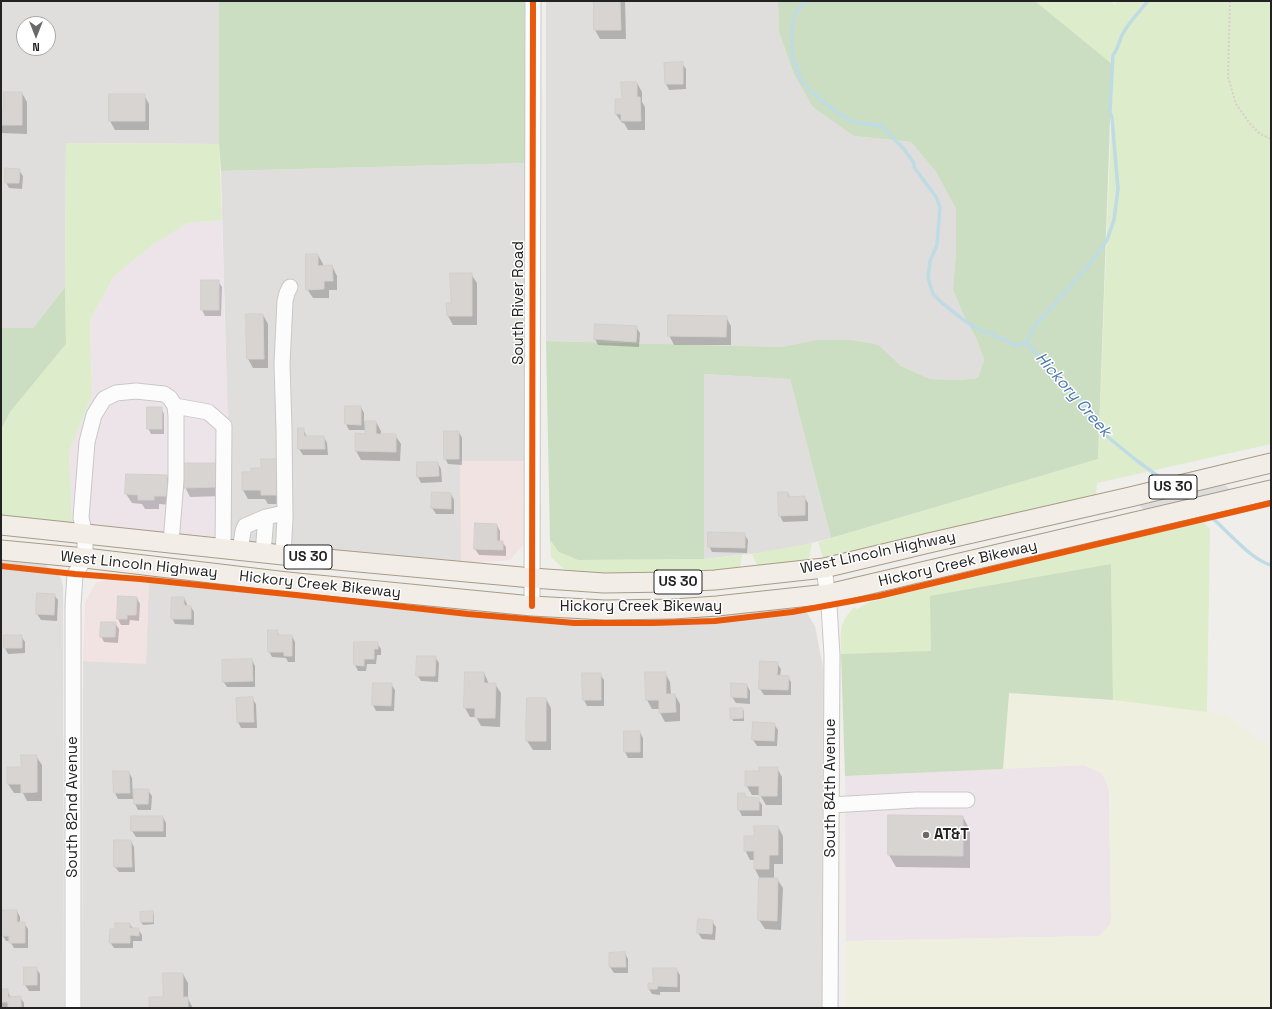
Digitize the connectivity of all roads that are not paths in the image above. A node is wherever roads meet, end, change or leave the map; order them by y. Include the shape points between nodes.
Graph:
1 (532, 1) edge
2 (290, 287) dead end
3 (175, 406) junction
4 (1271, 463) edge
5 (1271, 490) edge
6 (284, 513) junction
7 (266, 517) junction
8 (1, 525) edge
9 (85, 534) junction
10 (171, 543) junction
11 (1, 550) edge
12 (232, 550) junction
13 (263, 553) junction
14 (283, 555) junction
15 (85, 558) junction
16 (824, 568) junction
17 (532, 578) junction
18 (828, 594) junction
19 (532, 606) junction
20 (967, 800) dead end
21 (831, 804) junction
22 (73, 1008) edge
23 (830, 1008) edge

1 - 17 street, South River Road
2 - 6 street via 285,301 282,364
3 - 9 street via 164,394 136,391 116,393 104,399 94,416 87,442 81,518
3 - 10 street via 176,480
3 - 12 street via 208,412 224,426
4 - 16 main road, West Lincoln Highway / US 30
5 - 18 main road, West Lincoln Highway / US 30
6 - 7 street
6 - 14 street
7 - 12 street via 245,526
7 - 13 street
8 - 9 main road, West Lincoln Highway / US 30
9 - 10 main road, West Lincoln Highway / US 30
9 - 15 street
10 - 12 main road, West Lincoln Highway / US 30
11 - 15 main road, West Lincoln Highway / US 30
12 - 13 main road, West Lincoln Highway / US 30
13 - 14 main road, West Lincoln Highway / US 30
14 - 17 main road, West Lincoln Highway / US 30
15 - 19 main road, West Lincoln Highway / US 30 via 287,582
15 - 22 street, South 82nd Avenue via 75,574 73,605
16 - 17 main road, West Lincoln Highway / US 30 via 715,580 671,582 604,583
16 - 18 street, South 84th Avenue
17 - 19 street, South River Road
18 - 19 main road, West Lincoln Highway / US 30 via 673,609 605,610
18 - 21 street, South 84th Avenue via 832,655
20 - 21 street
21 - 23 street, South 84th Avenue

